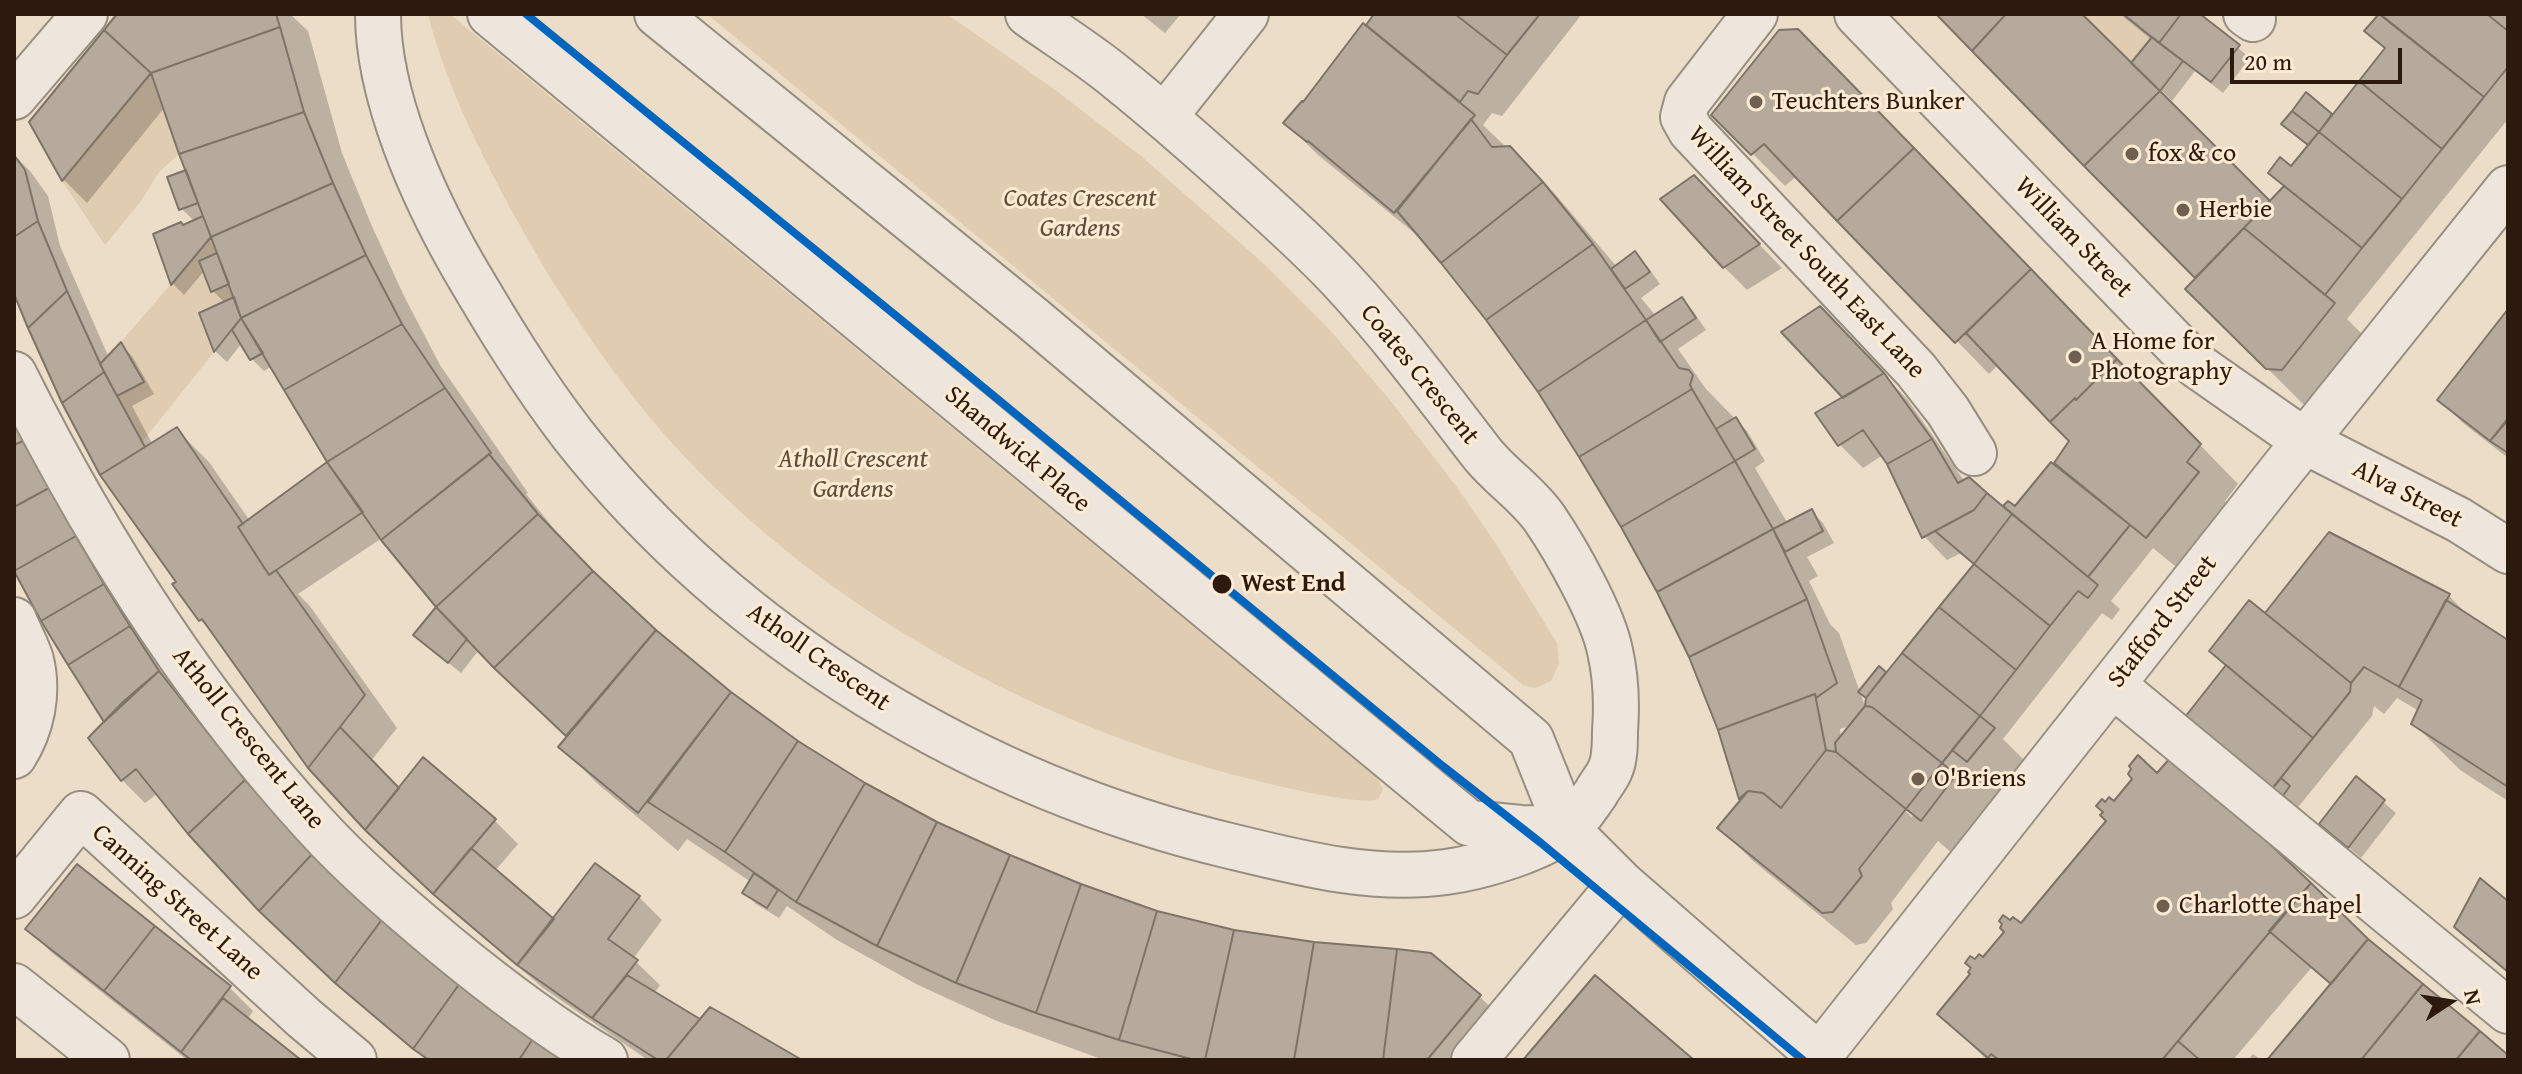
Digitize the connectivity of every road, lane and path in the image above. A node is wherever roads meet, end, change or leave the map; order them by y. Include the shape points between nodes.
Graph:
1 (85, 14) edge
2 (378, 14) edge
3 (490, 14) edge
4 (657, 14) edge
5 (1028, 14) edge
6 (1246, 14) edge
7 (1755, 14) edge
8 (1857, 14) edge
9 (14, 97) edge
10 (1164, 117) junction
11 (2504, 202) edge
12 (14, 374) edge
13 (2306, 442) junction
14 (1974, 453) dead end
15 (2508, 551) edge
16 (14, 620) edge
17 (2113, 685) junction
18 (14, 756) edge
19 (1567, 829) junction
20 (1621, 883) junction
21 (14, 896) edge
22 (14, 986) edge
23 (2508, 1011) edge
24 (1821, 1058) edge
25 (107, 1060) edge
26 (354, 1060) edge
27 (605, 1060) edge
28 (1474, 1060) edge

1 - 9 street
2 - 19 street, Atholl Crescent via 384,65 415,170 436,219 515,353 572,433 644,516 735,599 825,668 945,739 1076,798 1133,820 1265,855 1327,868 1407,875 1446,872 1492,863
3 - 19 street, Shandwick Place via 1469,823
4 - 19 street via 1032,318 1531,739
5 - 10 street, Coates Crescent
6 - 10 street
7 - 14 street, William Street South East Lane via 1687,102 1683,117 1916,370
8 - 13 street, William Street via 2196,365
10 - 19 street, Coates Crescent via 1341,279 1440,396 1485,459 1542,514 1578,575 1609,643 1616,718 1613,766
11 - 13 street, Stafford Street
12 - 27 street, Atholl Crescent Lane via 136,593 259,761 392,900 471,967
13 - 15 street, Alva Street via 2459,520
13 - 17 street, Stafford Street
16 - 18 street via 31,661 35,699
17 - 23 street
17 - 24 street, Stafford Street
19 - 20 street
20 - 24 street
20 - 28 street
21 - 26 street, Canning Street Lane via 81,814
22 - 25 street

